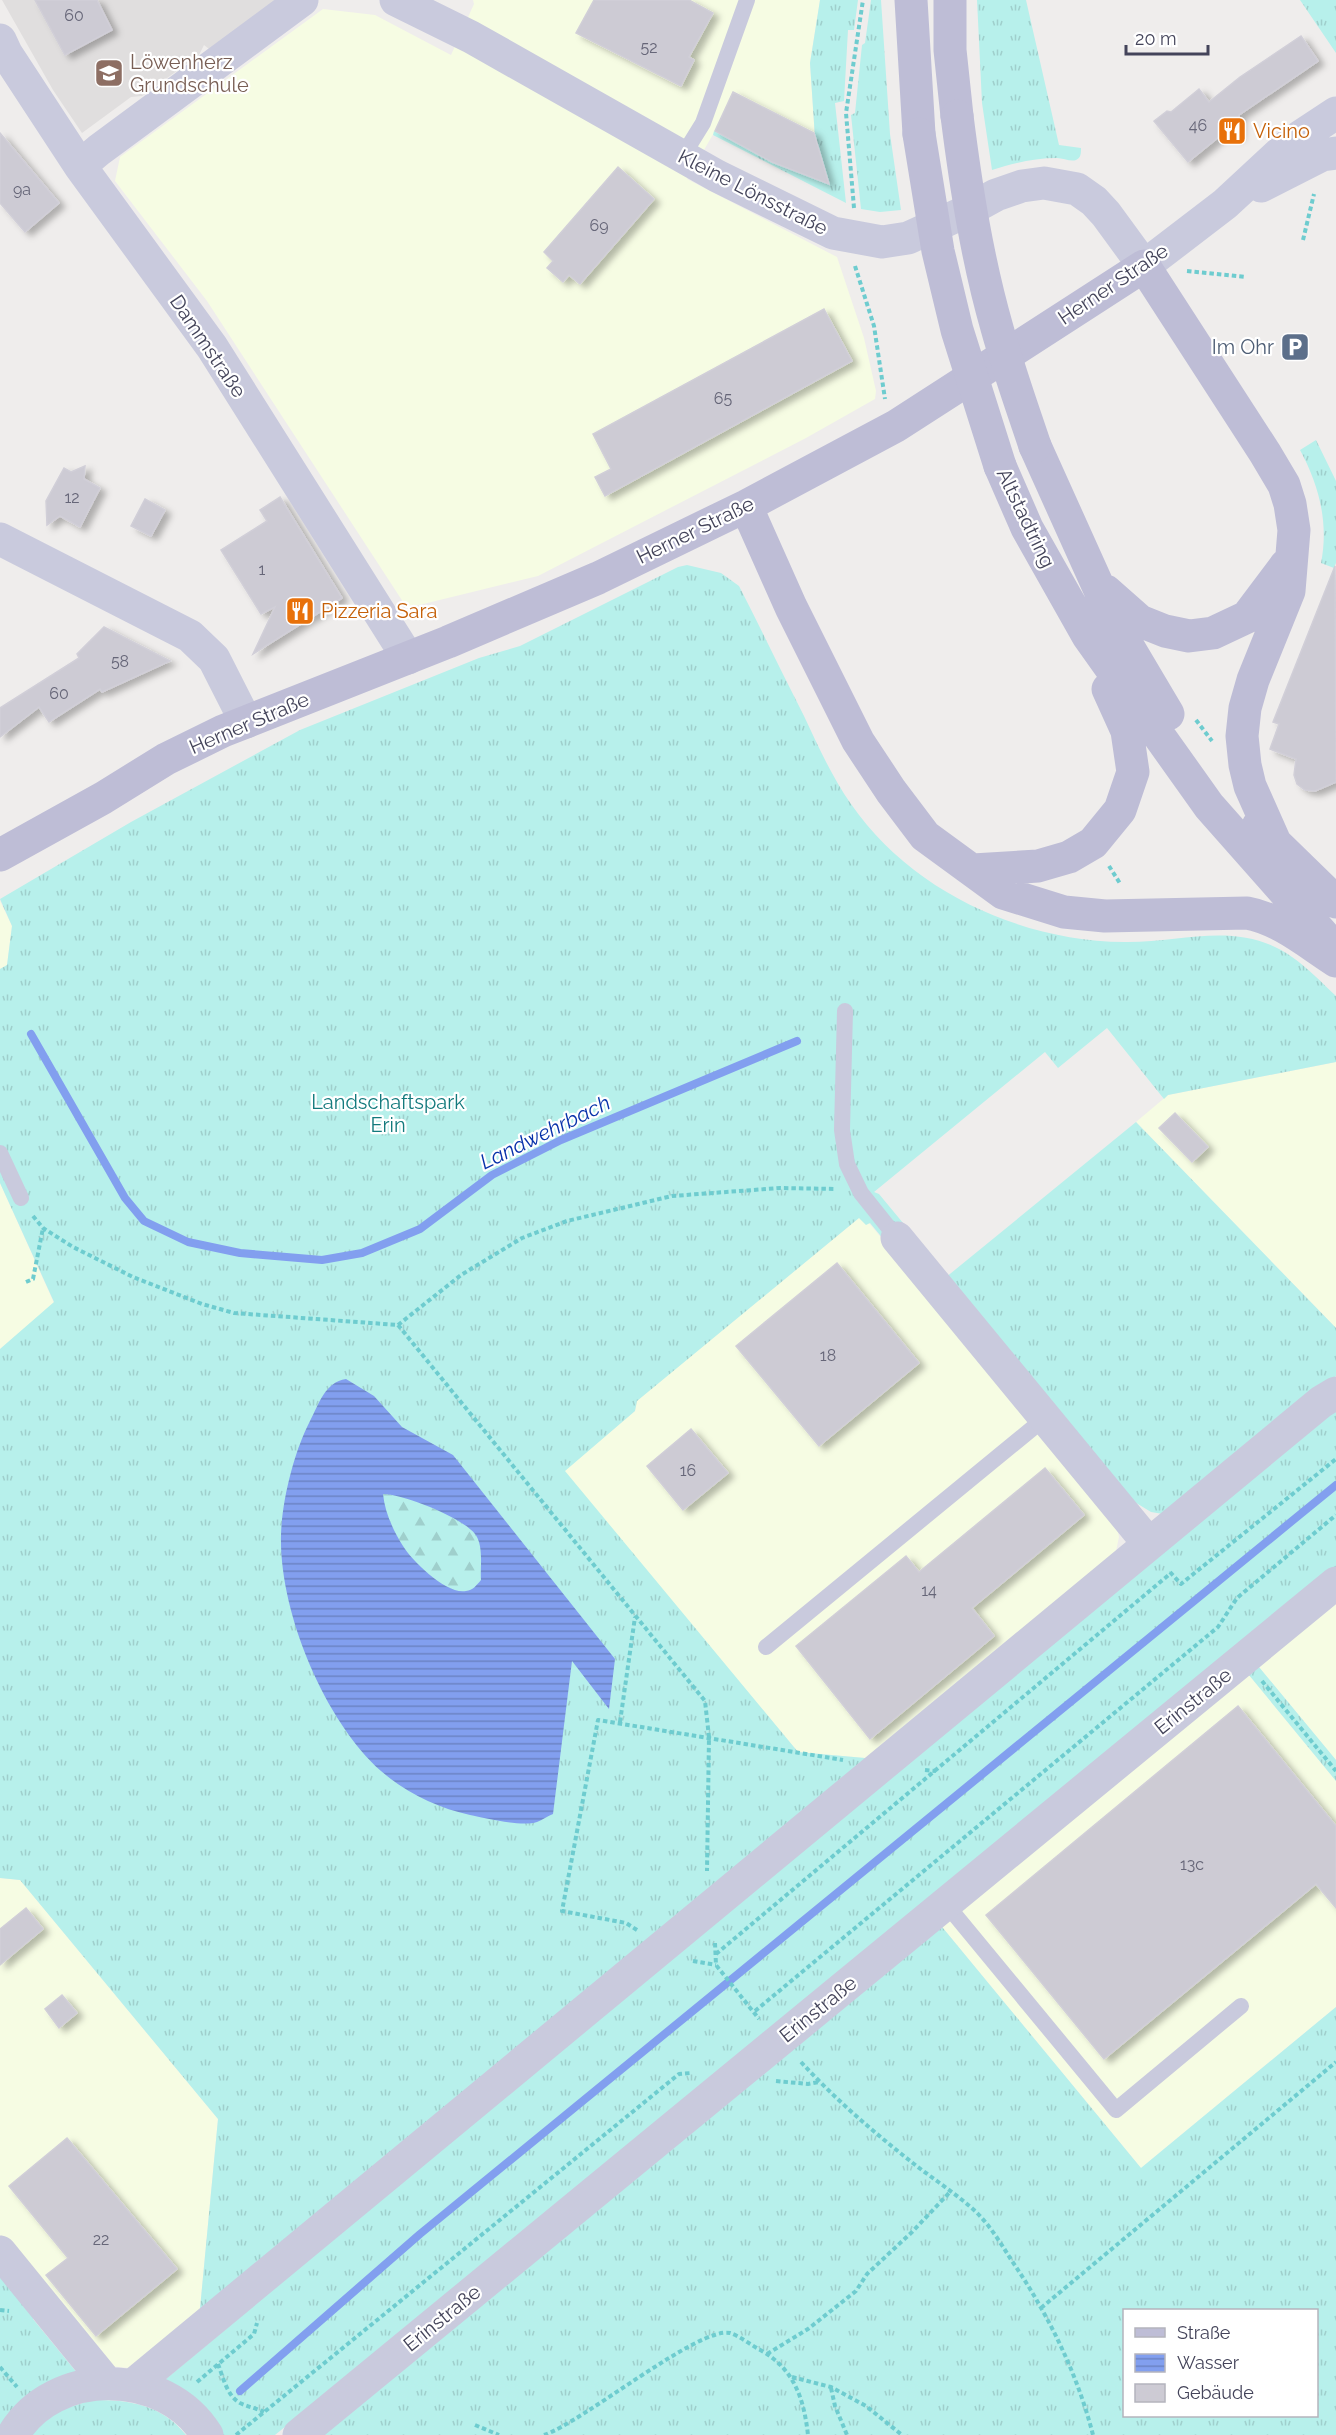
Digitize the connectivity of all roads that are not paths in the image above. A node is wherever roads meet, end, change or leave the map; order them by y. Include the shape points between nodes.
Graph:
1 (302, 0) edge
2 (747, 0) edge
3 (911, 0) edge
4 (950, 0) edge
5 (415, 4) edge
6 (2, 50) edge
7 (1336, 113) edge
8 (1329, 154) edge
9 (682, 157) junction
10 (80, 166) junction
11 (1225, 204) junction
12 (1144, 266) junction
13 (746, 506) junction
14 (0, 538) edge
15 (1292, 559) junction
16 (1097, 584) junction
17 (1088, 636) junction
18 (408, 658) junction
19 (246, 722) junction
20 (1274, 840) junction
21 (0, 855) edge
22 (973, 870) junction
23 (1336, 902) edge
24 (1336, 950) edge
25 (1336, 961) edge
26 (845, 1011) dead end
27 (0, 1153) edge
28 (21, 1198) road end
29 (897, 1238) joint
30 (1336, 1394) edge
31 (1044, 1418) junction
32 (1149, 1544) junction
33 (1336, 1583) edge
34 (765, 1647) dead end
35 (946, 1904) junction
36 (1241, 2006) dead end
37 (0, 2252) edge
38 (120, 2384) junction
39 (13, 2435) edge
40 (207, 2435) edge
41 (299, 2435) edge

1 - 10 street
2 - 9 lane via 703,123
3 - 17 main road, Altstadtring, bridge via 919,134 938,251 957,330 1000,466 1028,528
4 - 16 main road, Altstadtring, bridge via 950,50 965,185 996,327 1035,446
5 - 9 street, Kleine Lönsstraße
6 - 10 street, Dammstraße
7 - 11 street, Herner Straße via 1292,142
8 - 11 street
9 - 12 street, Kleine Lönsstraße via 833,233 882,242 908,238 1022,186 1044,183 1077,189 1106,214
10 - 18 street, Dammstraße via 212,347
11 - 12 street, Herner Straße
12 - 13 main road, Herner Straße via 896,426
12 - 15 main road via 1284,486 1294,530
13 - 18 main road, Herner Straße via 598,578
13 - 22 main road via 858,741 925,836
14 - 19 street via 190,636 214,659
15 - 16 main road via 1248,617 1201,635 1181,634 1140,621
15 - 20 main road via 1289,591 1252,680 1242,736 1250,786
16 - 20 main road, Altstadtring via 1159,701 1241,811
17 - 22 main road via 1127,731 1133,772 1120,810 1093,843 1069,857 1038,866
17 - 24 main road, Altstadtring via 1209,806
18 - 19 main road, Herner Straße
19 - 21 main road, Herner Straße via 166,759
20 - 23 main road, Altstadtring
22 - 25 main road via 1003,893 1064,912 1104,916 1261,915
26 - 29 lane via 842,1130 847,1164 861,1193
27 - 28 lane
29 - 31 street
30 - 32 street via 1321,1402
31 - 32 street
31 - 34 lane
32 - 38 street via 659,1950
33 - 35 street, Erinstraße
35 - 36 lane via 1116,2110
35 - 41 street, Erinstraße via 770,2029
37 - 38 street
38 - 39 street via 81,2386 56,2395 35,2410
38 - 40 street via 154,2391 174,2402

